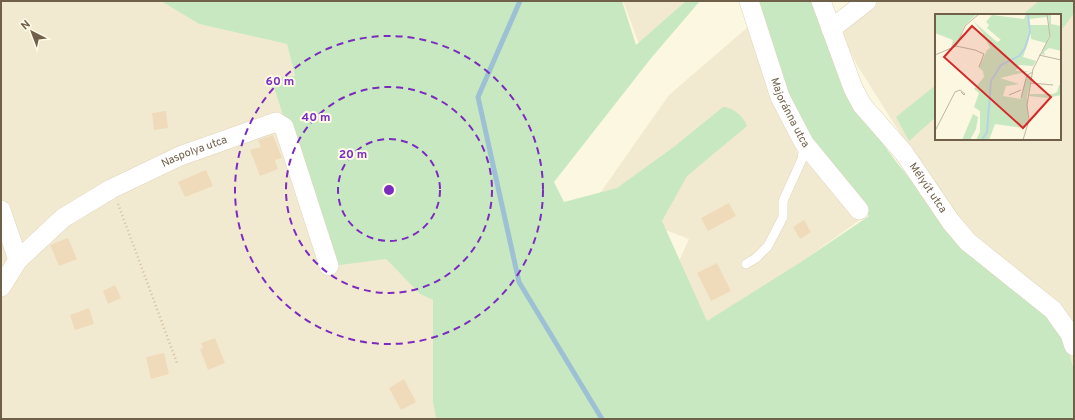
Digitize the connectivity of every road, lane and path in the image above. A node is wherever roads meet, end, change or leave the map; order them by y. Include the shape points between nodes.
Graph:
1 (749, 1) edge
2 (821, 1) edge
3 (867, 1) edge
4 (831, 29) junction
5 (804, 143) junction
6 (112, 189) junction
7 (1, 210) edge
8 (859, 210) dead end
9 (18, 260) junction
10 (746, 264) dead end
11 (329, 266) dead end
12 (1, 287) edge
13 (1074, 346) edge
14 (177, 363) dead end

1 - 5 street, Majoránna utca via 780,97
2 - 4 street, Mélyút utca
3 - 4 street
4 - 13 street, Mélyút utca via 853,88 862,104 904,153 951,222 968,242 1053,310 1064,323
5 - 8 street, Majoránna utca
5 - 10 lane via 802,159 783,201 783,218 768,246
6 - 9 street, Naspolya utca via 63,218
6 - 11 street, Naspolya utca via 180,156 276,122 284,127
6 - 14 path
7 - 9 street
9 - 12 street, Naspolya utca

